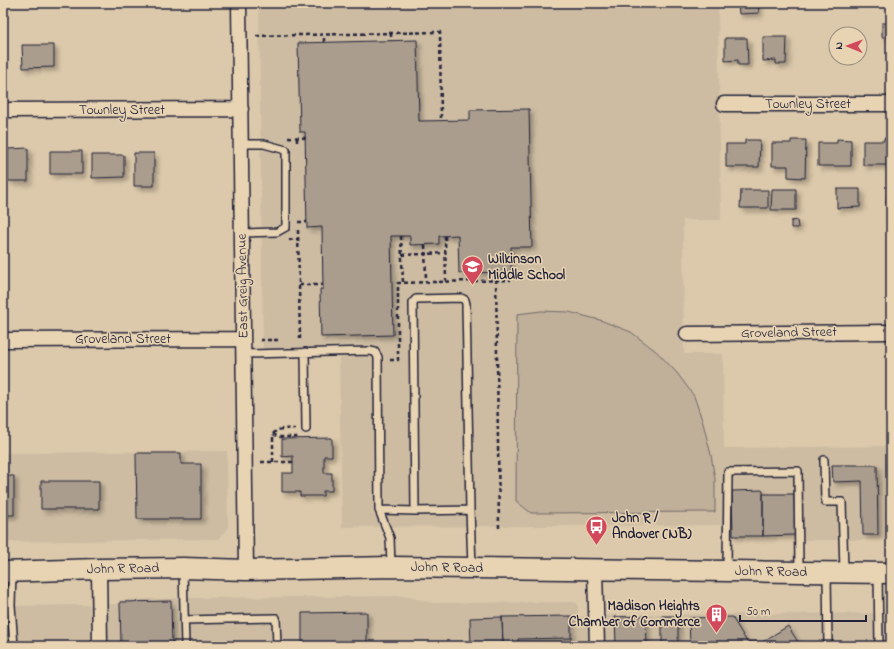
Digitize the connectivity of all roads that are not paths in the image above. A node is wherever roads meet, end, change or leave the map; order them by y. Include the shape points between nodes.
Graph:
1 (239, 3) edge
2 (724, 104) dead end
3 (891, 104) edge
4 (240, 109) junction
5 (3, 110) edge
6 (241, 144) junction
7 (242, 233) junction
8 (891, 332) edge
9 (687, 334) dead end
10 (244, 339) junction
11 (3, 340) edge
12 (305, 352) junction
13 (244, 354) junction
14 (306, 429) road end
15 (824, 460) dead end
16 (379, 510) junction
17 (470, 510) junction
18 (415, 511) junction
19 (392, 567) junction
20 (183, 568) junction
21 (472, 568) junction
22 (99, 569) junction
23 (246, 570) junction
24 (595, 570) junction
25 (7, 572) edge
26 (727, 572) junction
27 (799, 572) junction
28 (836, 573) junction
29 (885, 573) edge
30 (184, 620) junction
31 (14, 646) edge
32 (100, 646) edge
33 (185, 646) edge
34 (277, 646) edge
35 (597, 646) edge
36 (828, 646) edge
37 (879, 646) edge

1 - 4 street, East Greig Avenue
2 - 3 street, Townley Street
4 - 5 street, Townley Street
4 - 6 street, East Greig Avenue
6 - 7 street, East Greig Avenue
6 - 7 lane via 264,144 286,150 286,227 277,232
7 - 10 street, East Greig Avenue
8 - 9 street, Groveland Street
10 - 11 street, Groveland Street
10 - 13 street, East Greig Avenue
12 - 13 lane
12 - 14 lane
12 - 16 lane via 370,351 375,352 378,357
13 - 23 street, East Greig Avenue
15 - 28 lane via 825,502 842,502
16 - 18 lane
16 - 19 lane via 390,538
17 - 18 lane
17 - 18 lane via 466,304 461,298 416,298 413,302
17 - 21 lane
19 - 21 main road, John R Road
19 - 23 main road, John R Road
20 - 22 main road, John R Road
20 - 23 main road, John R Road
20 - 30 lane
21 - 24 main road, John R Road
22 - 25 main road, John R Road
22 - 32 street
24 - 26 main road, John R Road
24 - 35 street
25 - 31 lane
26 - 27 main road, John R Road
26 - 27 lane via 728,472 798,471
27 - 28 main road, John R Road
28 - 29 main road, John R Road
28 - 36 lane
29 - 37 lane
30 - 33 lane
30 - 34 lane via 276,618

